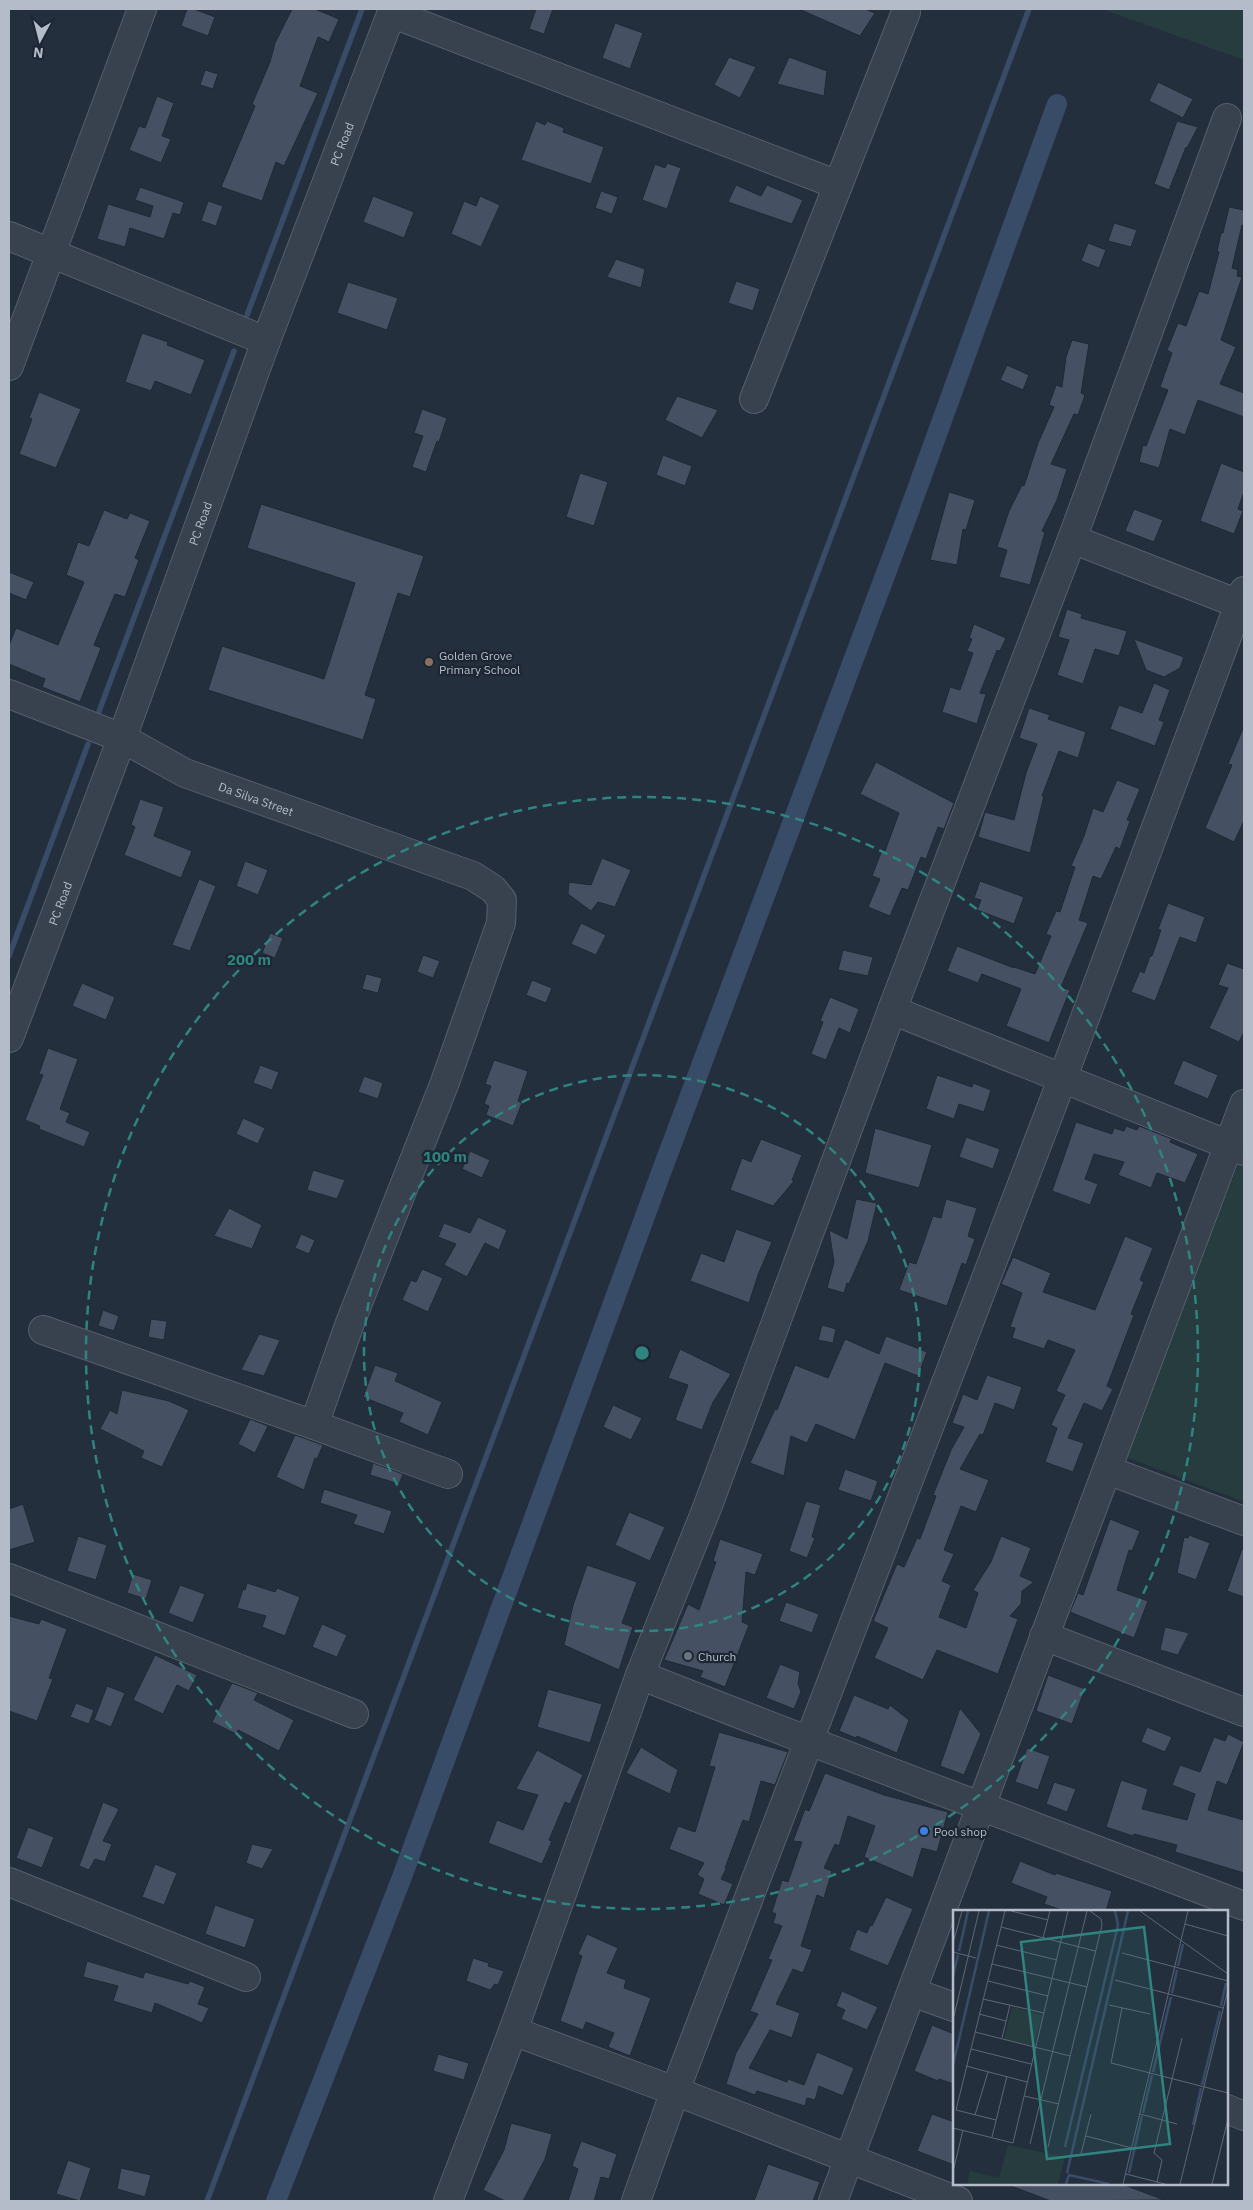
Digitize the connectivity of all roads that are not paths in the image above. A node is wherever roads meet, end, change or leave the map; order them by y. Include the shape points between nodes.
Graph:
1 (142, 9) edge
2 (392, 11) edge
3 (906, 12) dead end
4 (1227, 118) dead end
5 (838, 185) junction
6 (9, 236) edge
7 (52, 254) junction
8 (266, 341) junction
9 (9, 366) edge
10 (754, 399) dead end
11 (1072, 539) junction
12 (1243, 600) edge
13 (9, 694) edge
14 (122, 738) junction
15 (892, 1010) junction
16 (9, 1038) edge
17 (1063, 1077) junction
18 (1244, 1104) edge
19 (1237, 1148) edge
20 (43, 1330) dead end
21 (314, 1425) junction
22 (1107, 1470) junction
23 (448, 1474) dead end
24 (1244, 1521) edge
25 (9, 1578) edge
26 (1044, 1636) junction
27 (640, 1675) junction
28 (1244, 1712) edge
29 (354, 1714) dead end
30 (809, 1742) junction
31 (981, 1805) junction
32 (9, 1882) edge
33 (1244, 1906) edge
34 (246, 1977) dead end
35 (912, 1992) junction
36 (953, 2008) edge
37 (513, 2031) junction
38 (675, 2091) junction
39 (1228, 2109) edge
40 (1244, 2116) edge
41 (849, 2159) junction
42 (448, 2201) edge
43 (636, 2201) edge
44 (833, 2201) edge
45 (958, 2201) edge

1 - 7 street
2 - 5 street
2 - 8 street, PC Road
3 - 5 street
4 - 11 street
5 - 10 street
6 - 7 street
7 - 8 street
7 - 9 street
8 - 14 street, PC Road
11 - 12 street
11 - 15 street
12 - 17 street
13 - 14 street, Da Silva Street
14 - 16 street, PC Road
14 - 21 street, Da Silva Street via 185,773 472,876 493,889 502,900 502,923
15 - 17 street
15 - 27 street via 707,1508
17 - 19 street
17 - 30 street
18 - 19 street
19 - 22 street
20 - 21 street
21 - 23 street
22 - 24 street
22 - 26 street
25 - 29 street
26 - 28 street
26 - 31 street
27 - 30 street
27 - 37 street
30 - 31 street
30 - 38 street
31 - 33 street
31 - 35 street
32 - 34 street
35 - 36 street
35 - 41 street
37 - 38 street
37 - 42 street
38 - 41 street
38 - 43 street
39 - 40 street
41 - 44 street
41 - 45 street

